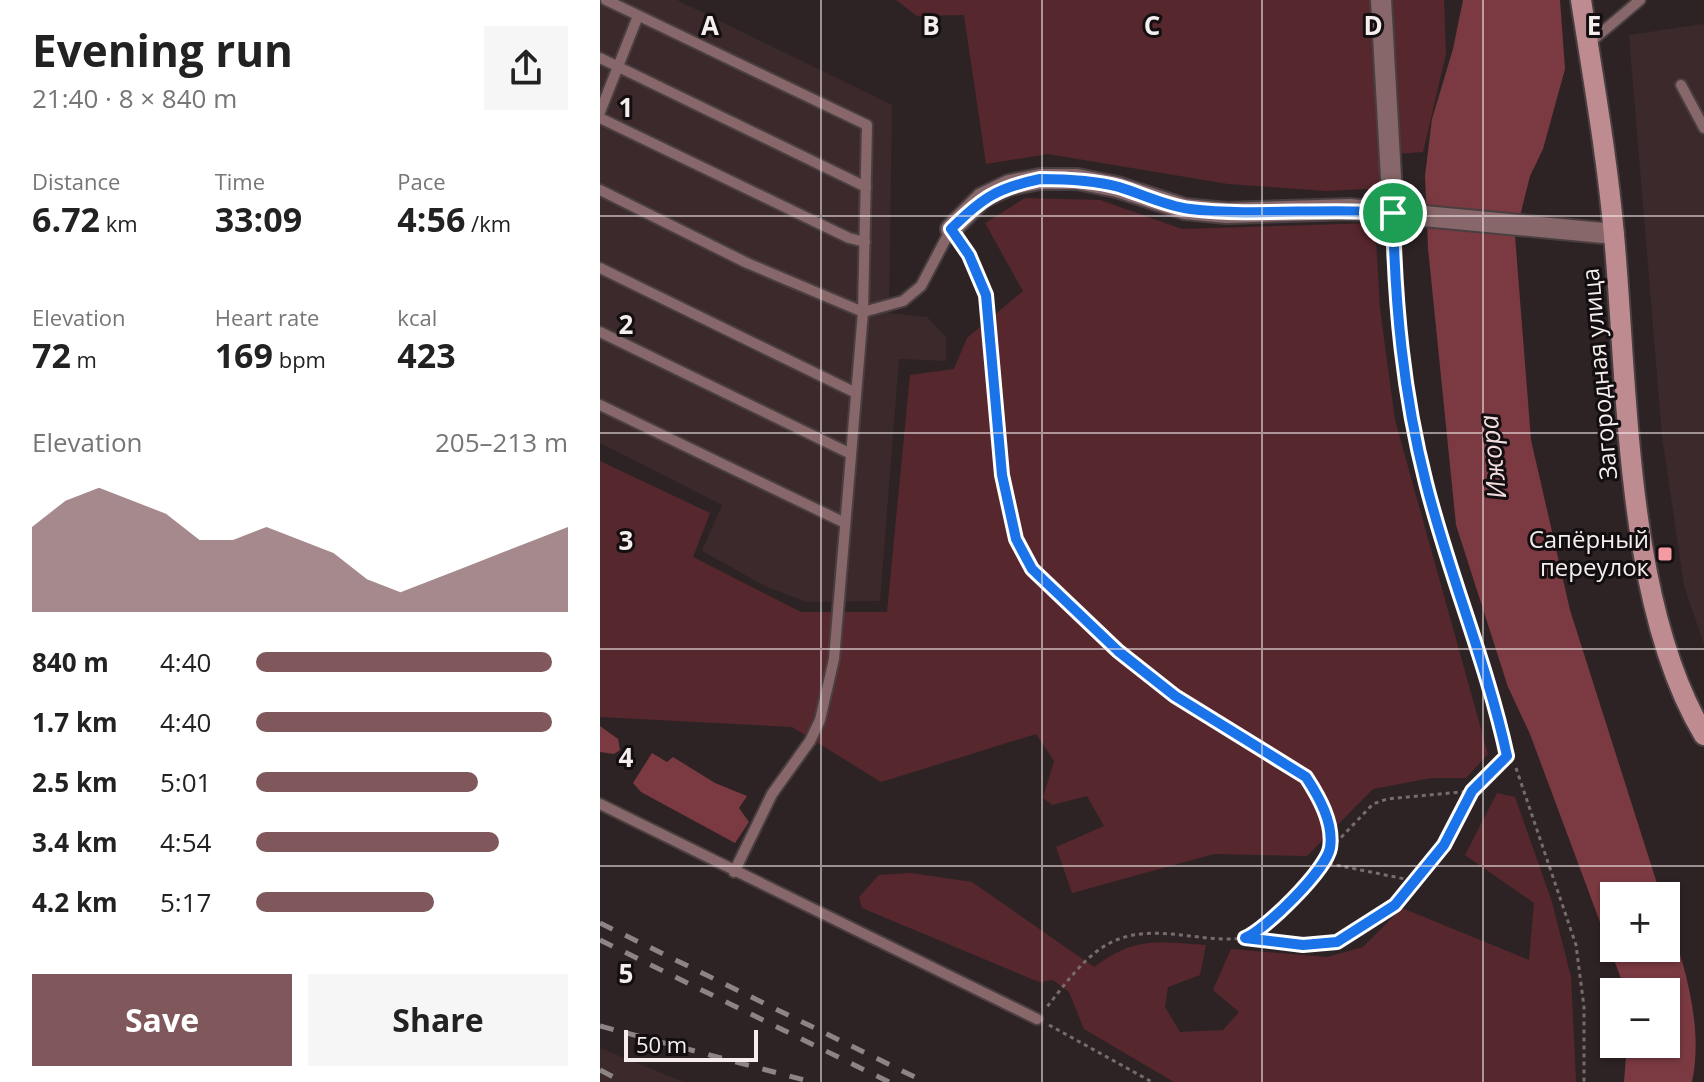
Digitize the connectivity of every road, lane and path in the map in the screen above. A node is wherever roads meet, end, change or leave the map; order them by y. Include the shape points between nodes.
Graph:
1 (606, 0) edge
2 (1381, 0) edge
3 (1581, 0) edge
4 (1640, 0) edge
5 (638, 16) junction
6 (1588, 44) junction
7 (600, 58) edge
8 (619, 67) junction
9 (1681, 85) dead end
10 (600, 115) edge
11 (1704, 128) edge
12 (866, 187) junction
13 (600, 190) edge
14 (1393, 213) junction
15 (951, 229) junction
16 (1614, 234) junction
17 (865, 242) junction
18 (600, 268) edge
19 (863, 312) junction
20 (600, 332) edge
21 (856, 393) junction
22 (600, 405) edge
23 (851, 454) junction
24 (845, 523) junction
25 (1704, 735) edge
26 (1507, 756) junction
27 (1472, 791) junction
28 (600, 804) edge
29 (1330, 849) junction
30 (1321, 862) junction
31 (734, 872) junction
32 (1415, 881) junction
33 (1245, 938) junction
34 (1037, 1019) junction
35 (1152, 1082) edge
36 (1584, 1082) edge

1 - 5 lane
2 - 14 street
3 - 6 main road, Загородная улица
4 - 6 lane
5 - 8 lane
5 - 12 lane via 867,125
6 - 16 main road, Загородная улица
7 - 8 lane
8 - 10 lane
8 - 12 lane
9 - 11 lane
10 - 17 lane
12 - 17 lane
13 - 19 lane via 747,263
14 - 15 street via 1185,209 1090,182 1040,179 982,198
14 - 16 street
14 - 26 lane via 1397,331 1409,414
15 - 19 lane via 921,286 903,301
15 - 29 path via 986,295 1002,475 1016,539 1032,569 1118,651 1175,696 1306,777 1327,820
16 - 25 main road, Загородная улица via 1645,558 1665,650
17 - 19 lane
18 - 21 lane
19 - 21 lane
20 - 23 lane
21 - 23 lane
22 - 24 lane
23 - 24 lane
24 - 31 lane via 834,659 820,720 772,794
26 - 27 path
26 - 36 path via 1520,772 1580,969
27 - 29 path via 1387,799 1360,815
27 - 32 path via 1444,845
28 - 31 lane
29 - 30 path
30 - 32 path
30 - 33 path via 1258,933
31 - 34 lane
32 - 33 path via 1395,905 1337,942 1303,945
33 - 34 path via 1160,933 1110,942
34 - 35 path

